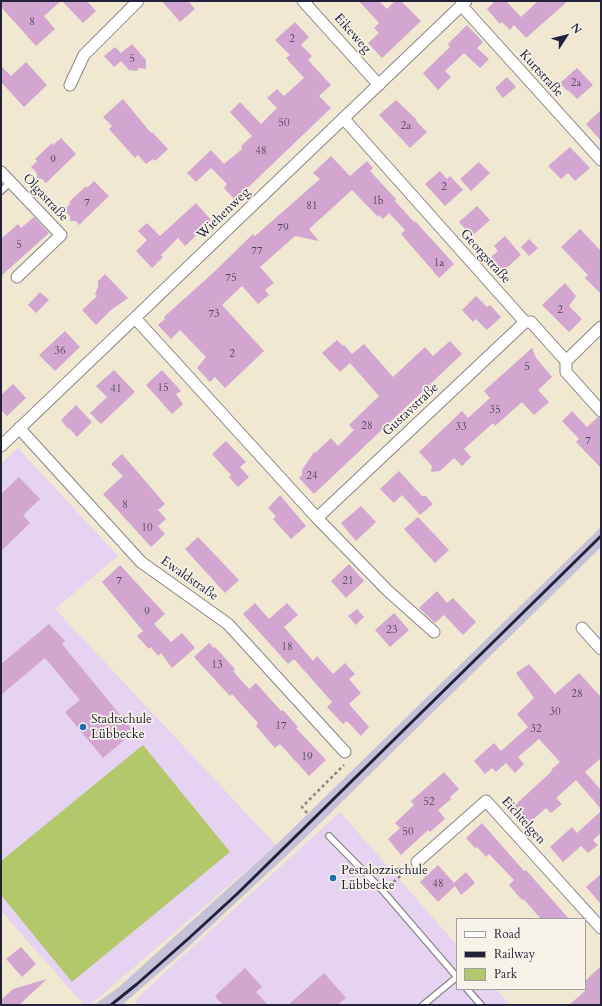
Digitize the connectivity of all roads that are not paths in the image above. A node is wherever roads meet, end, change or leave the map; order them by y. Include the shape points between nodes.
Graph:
1 (138, 1) edge
2 (303, 1) edge
3 (463, 3) edge
4 (70, 85) dead end
5 (379, 85) junction
6 (344, 119) junction
7 (601, 160) edge
8 (1, 172) edge
9 (11, 182) junction
10 (1, 191) edge
11 (17, 277) dead end
12 (135, 318) junction
13 (524, 322) junction
14 (601, 327) edge
15 (566, 361) junction
16 (601, 411) edge
17 (19, 428) junction
18 (1, 446) edge
19 (317, 518) junction
20 (582, 628) dead end
21 (434, 632) dead end
22 (601, 648) edge
23 (345, 752) road end
24 (329, 836) dead end
25 (416, 862) road end
26 (601, 928) edge
27 (456, 976) edge
28 (456, 978) edge
29 (468, 990) edge
30 (423, 1005) edge
31 (481, 1005) edge

1 - 4 street via 84,55
2 - 5 street, Eikeweg
3 - 5 street, Wiehenweg
3 - 7 street, Kurtstraße
5 - 6 street, Wiehenweg
6 - 12 street, Wiehenweg
6 - 13 street, Georgstraße
8 - 9 street, Olgastraße
9 - 10 lane
9 - 11 street, Olgastraße via 60,235
12 - 17 street, Wiehenweg
12 - 19 street
13 - 15 street, Georgstraße via 531,322
13 - 19 street, Gustavstraße
14 - 15 street
15 - 16 street, Georgstraße via 566,372
17 - 18 street, Wiehenweg
17 - 23 street, Ewaldstraße via 141,562 228,624
19 - 21 street via 387,590
20 - 22 street
24 - 27 lane via 383,892
25 - 26 street, Eichtelgen via 486,801
28 - 30 lane
29 - 31 lane

